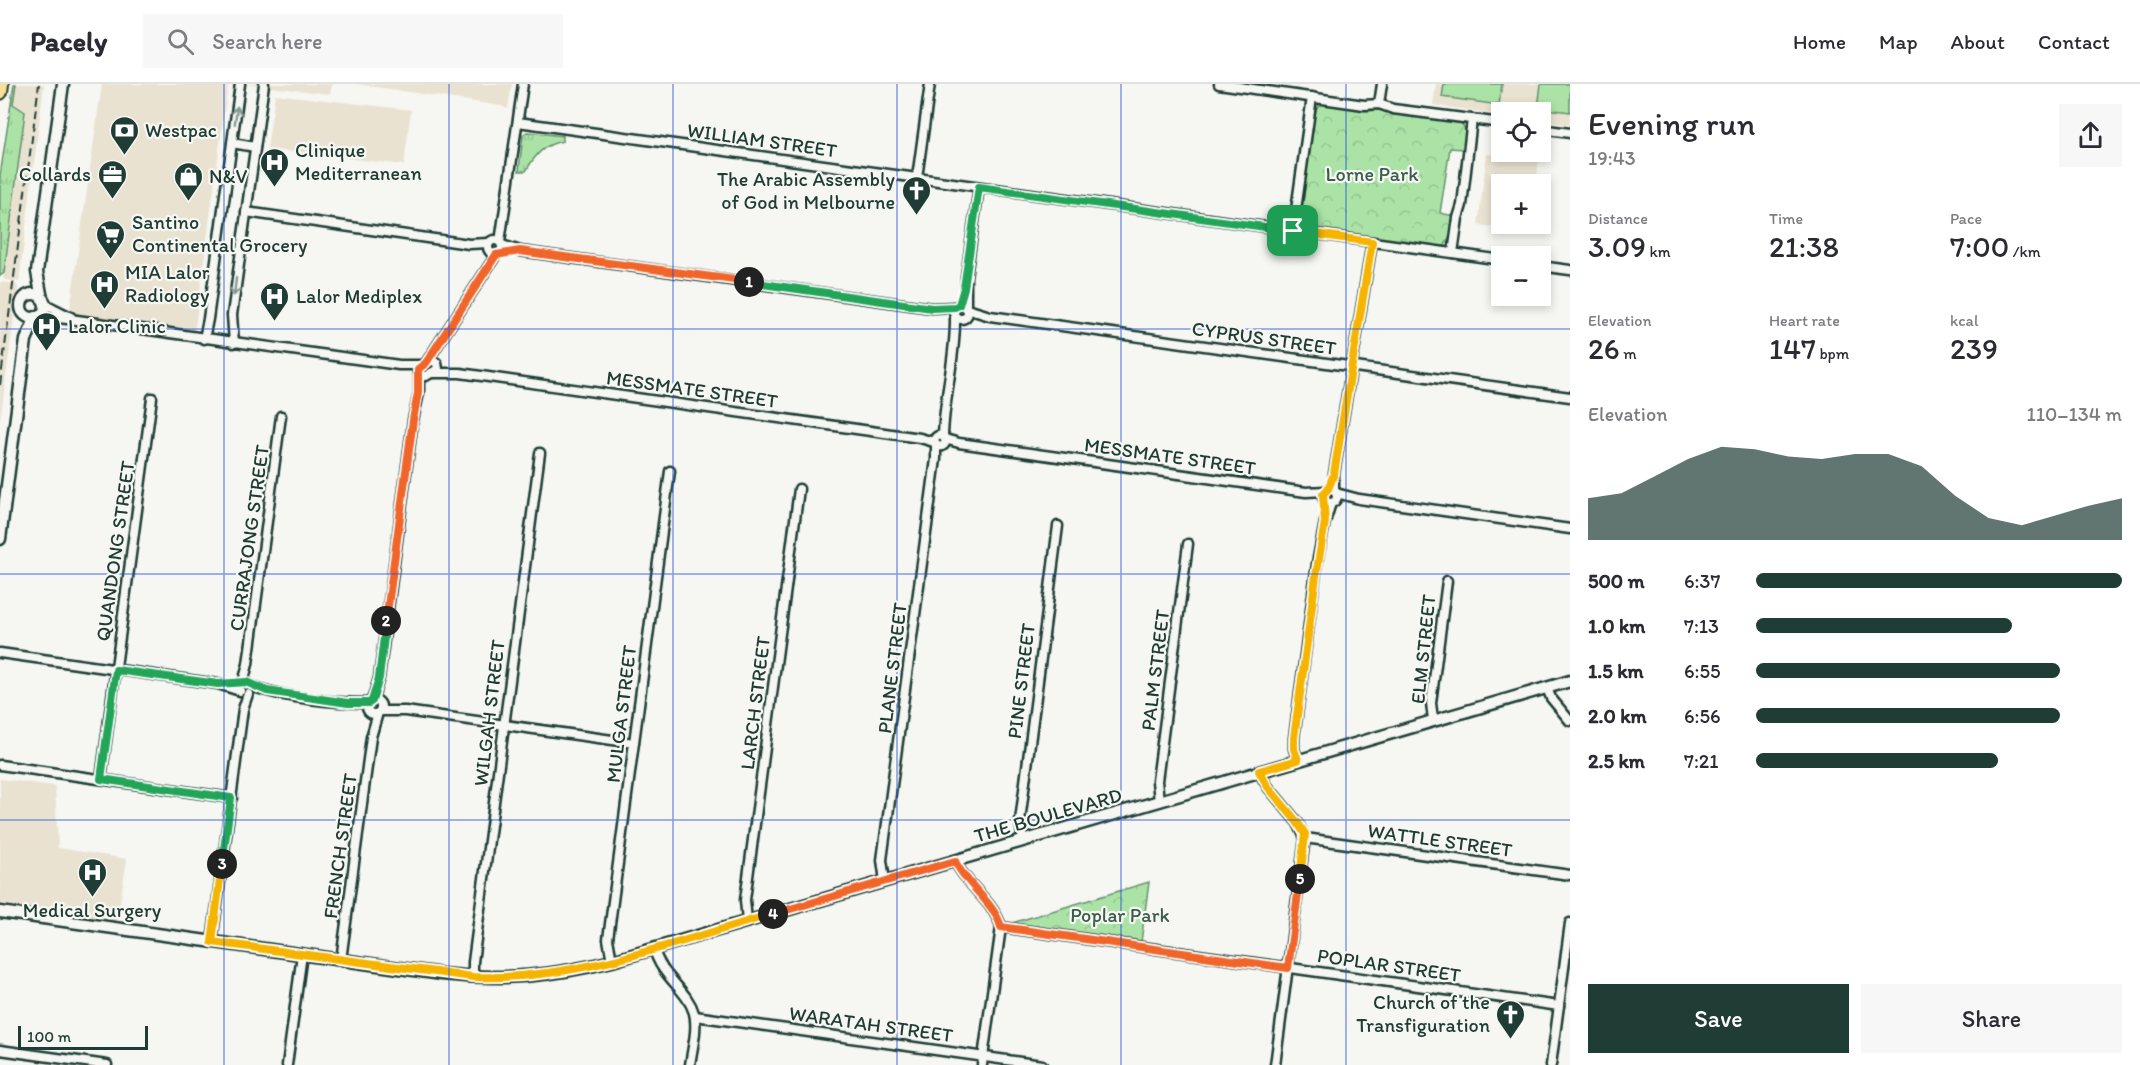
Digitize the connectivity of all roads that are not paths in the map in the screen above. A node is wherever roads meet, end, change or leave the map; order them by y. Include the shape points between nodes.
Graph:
1 (1, 84) edge
2 (63, 84) edge
3 (240, 84) edge
4 (264, 84) edge
5 (523, 84) edge
6 (930, 84) edge
7 (1219, 84) edge
8 (1382, 84) edge
9 (0, 92) edge
10 (1312, 97) junction
11 (1379, 104) junction
12 (1472, 119) junction
13 (518, 122) junction
14 (1491, 122) edge
15 (1551, 130) edge
16 (1570, 133) edge
17 (232, 143) junction
18 (255, 147) junction
19 (917, 178) junction
20 (979, 187) junction
21 (246, 212) junction
22 (1293, 231) junction
23 (1372, 242) junction
24 (494, 247) junction
25 (1453, 253) junction
26 (1491, 258) edge
27 (1551, 267) edge
28 (1570, 270) edge
29 (37, 272) junction
30 (27, 295) junction
31 (43, 301) junction
32 (22, 312) junction
33 (961, 312) junction
34 (37, 317) junction
35 (77, 320) junction
36 (204, 339) junction
37 (26, 340) junction
38 (234, 343) junction
39 (1352, 367) junction
40 (427, 369) junction
41 (1570, 397) edge
42 (152, 398) dead end
43 (281, 416) dead end
44 (940, 441) junction
45 (540, 453) dead end
46 (670, 471) dead end
47 (799, 489) dead end
48 (1330, 495) junction
49 (1058, 526) dead end
50 (1570, 529) edge
51 (0, 539) edge
52 (1188, 544) dead end
53 (1447, 580) dead end
54 (0, 653) edge
55 (116, 670) junction
56 (1570, 681) edge
57 (245, 688) junction
58 (1547, 688) junction
59 (374, 707) junction
60 (1433, 720) junction
61 (1570, 721) edge
62 (504, 725) junction
63 (634, 743) junction
64 (1298, 760) junction
65 (0, 765) edge
66 (1259, 771) junction
67 (101, 779) junction
68 (231, 798) junction
69 (1159, 801) junction
70 (1305, 838) junction
71 (1023, 841) junction
72 (955, 861) junction
73 (1570, 875) edge
74 (885, 881) junction
75 (0, 912) edge
76 (747, 921) junction
77 (1570, 923) edge
78 (1001, 927) junction
79 (212, 942) junction
80 (654, 949) junction
81 (302, 954) junction
82 (341, 960) junction
83 (612, 961) junction
84 (1288, 968) junction
85 (473, 977) junction
86 (1559, 1006) junction
87 (694, 1016) junction
88 (0, 1050) edge
89 (983, 1061) edge
90 (107, 1065) edge
91 (287, 1065) edge
92 (690, 1065) edge
93 (1042, 1065) edge
94 (1275, 1065) edge
95 (1551, 1065) edge

1 - 9 main road
2 - 29 street
17 -> 3 street
4 - 18 street
5 - 13 street, FRENCH STREET
6 - 19 street
7 - 10 street
8 - 11 street
10 - 11 street
10 - 22 street
11 - 12 street
12 - 14 street
12 - 25 street
13 - 19 street, WILLIAM STREET
13 - 24 street, FRENCH STREET via 503,221
15 - 16 street
17 - 18 street
17 - 36 street
18 - 21 street
19 - 20 street, WILLIAM STREET
20 - 22 street, WILLIAM STREET
20 - 33 street, PLANE STREET
21 - 24 street, CYPRUS STREET
21 -> 38 street via 232,315
22 - 23 street, WILLIAM STREET
23 - 25 street, WILLIAM STREET
23 - 39 street
24 - 33 street, CYPRUS STREET
24 - 40 street, FRENCH STREET
25 - 26 street, WILLIAM STREET
27 - 28 street
29 - 30 street
29 - 31 street
30 - 31 street via 33,294
30 - 32 street via 21,303
31 - 34 street via 43,311
31 - 35 street, MESSMATE STREET
32 - 34 street
32 - 37 street
33 - 39 street, CYPRUS STREET
33 - 44 street, PLANE STREET
34 - 35 street, MESSMATE STREET
34 - 37 street
35 - 36 street, MESSMATE STREET
36 - 38 street, MESSMATE STREET
37 - 51 street
38 - 40 street, MESSMATE STREET
39 - 41 street, CYPRUS STREET
39 - 48 street
40 - 44 street, MESSMATE STREET
40 - 59 street, FRENCH STREET via 412,428
42 - 55 street, QUANDONG STREET
43 - 57 street, CURRAJONG STREET
44 - 48 street, MESSMATE STREET
44 - 74 street, PLANE STREET via 882,860
45 - 62 street, WILGAH STREET
46 - 63 street, MULGA STREET
47 - 76 street, LARCH STREET via 745,900
48 - 50 street, MESSMATE STREET
48 - 64 street via 1316,569 1294,738
49 - 71 street, PINE STREET via 1020,821
52 - 69 street, PALM STREET via 1157,781
53 - 60 street, ELM STREET via 1431,703
54 - 55 street
55 - 57 street
55 - 67 street, QUANDONG STREET
56 - 58 street, THE BOULEVARD
57 - 59 street
57 - 68 street, CURRAJONG STREET
58 - 60 street, THE BOULEVARD
58 - 61 street
59 - 62 street
59 - 82 street, FRENCH STREET
60 - 64 street, THE BOULEVARD
62 - 63 street
62 - 85 street, WILGAH STREET
63 - 83 street, MULGA STREET via 608,939
64 - 66 street, THE BOULEVARD
65 - 67 street
66 - 69 street, THE BOULEVARD
66 - 70 street
67 - 68 street
68 - 79 street, CURRAJONG STREET
69 - 71 street, THE BOULEVARD
70 - 73 street, WATTLE STREET
70 - 84 street
71 - 72 street, THE BOULEVARD
72 - 74 street, THE BOULEVARD
72 - 78 street via 997,916
74 - 76 street, THE BOULEVARD
75 - 79 street, THE BOULEVARD
76 - 80 street, THE BOULEVARD
77 - 86 street
78 - 84 street, POPLAR STREET
78 - 89 street
79 - 81 street, THE BOULEVARD
80 - 83 street, THE BOULEVARD
80 - 87 street via 659,964 688,1000
81 - 82 street, THE BOULEVARD
81 - 91 street
82 - 85 street, THE BOULEVARD
83 - 85 street, THE BOULEVARD via 544,975
84 - 86 street, POPLAR STREET
84 - 94 street
86 - 95 street
87 - 89 street, WARATAH STREET
87 - 92 street
88 - 90 street
89 - 93 street, WARATAH STREET

